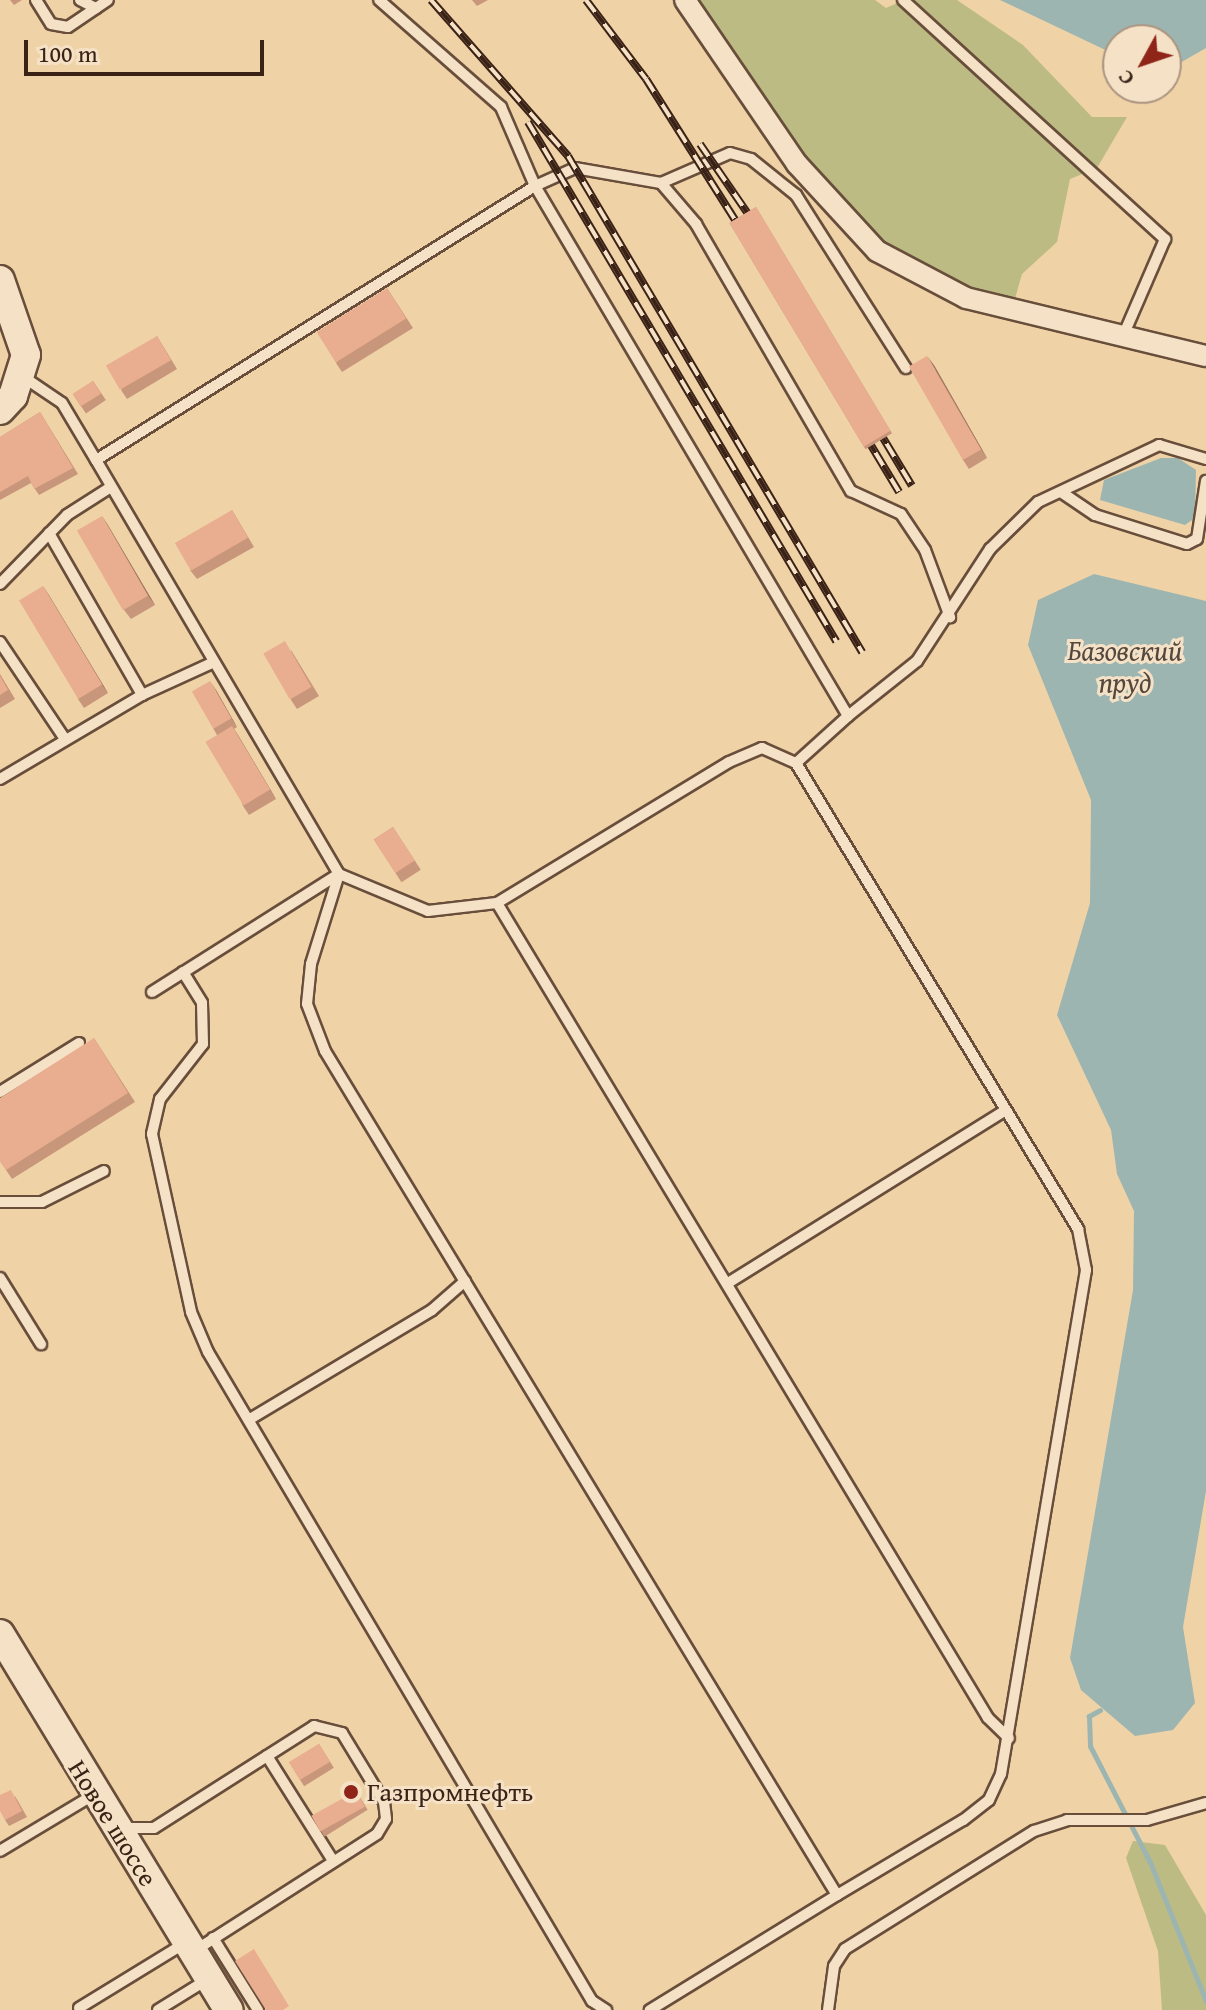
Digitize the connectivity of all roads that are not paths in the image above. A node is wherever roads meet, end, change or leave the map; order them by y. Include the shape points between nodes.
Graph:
1 (36, 0) edge
2 (80, 0) edge
3 (108, 0) edge
4 (379, 0) edge
5 (685, 0) edge
6 (903, 0) edge
7 (96, 8) junction
8 (661, 183) junction
9 (535, 186) junction
10 (0, 280) edge
11 (1123, 336) junction
12 (1206, 356) edge
13 (906, 368) edge
14 (22, 376) junction
15 (0, 410) edge
16 (1206, 459) edge
17 (96, 460) junction
18 (1206, 481) edge
19 (111, 487) junction
20 (1061, 492) junction
21 (49, 533) junction
22 (1, 582) edge
23 (950, 617) junction
24 (0, 642) edge
25 (214, 662) junction
26 (142, 695) junction
27 (848, 716) junction
28 (65, 739) junction
29 (796, 763) junction
30 (0, 779) edge
31 (339, 874) junction
32 (497, 903) junction
33 (183, 972) junction
34 (152, 992) dead end
35 (79, 1043) edge
36 (0, 1092) edge
37 (1003, 1112) junction
38 (104, 1171) dead end
39 (0, 1202) edge
40 (0, 1278) edge
41 (465, 1281) junction
42 (728, 1283) junction
43 (41, 1344) dead end
44 (250, 1419) junction
45 (0, 1634) edge
46 (7, 1663) edge
47 (1009, 1738) junction
48 (267, 1756) junction
49 (100, 1802) junction
50 (1206, 1803) edge
51 (0, 1851) edge
52 (333, 1861) junction
53 (837, 1895) junction
54 (197, 1944) junction
55 (210, 1978) junction
56 (79, 2008) dead end
57 (158, 2010) edge
58 (229, 2010) edge
59 (258, 2010) edge
60 (606, 2010) edge
61 (650, 2010) edge
62 (828, 2010) edge

1 - 7 lane via 60,27
2 - 7 lane
3 - 7 lane
4 - 9 lane via 501,107
5 - 11 street via 797,164 877,251 966,298
6 - 11 lane via 1165,239
8 - 9 lane via 575,168
8 - 13 lane via 730,153 751,159 796,195
8 - 23 lane via 696,224 851,491 901,514 925,550
9 - 17 lane
9 - 27 lane
10 - 14 main road via 24,334
11 - 12 street
14 - 15 main road
14 - 17 lane via 62,403
16 - 20 lane via 1159,445
17 - 19 lane
18 - 20 lane via 1197,539 1187,544 1095,515
19 - 21 lane
19 - 25 lane
20 - 23 lane via 1008,526
21 - 22 lane
21 - 26 lane
23 - 27 lane via 917,661
24 - 28 lane
25 - 26 lane
25 - 31 lane
26 - 28 lane
27 - 29 lane
28 - 30 lane
29 - 32 lane via 762,748 729,762
29 - 37 lane
31 - 32 lane via 428,911
31 - 33 lane
31 - 41 lane via 311,964 307,1004 325,1051
32 - 42 lane
33 - 34 lane
33 - 44 lane via 202,1003 203,1044 160,1099 152,1134 191,1312
35 - 36 lane
37 - 42 lane
37 - 47 lane via 1078,1229 1086,1270
38 - 39 lane via 42,1202
40 - 43 lane
41 - 44 lane via 432,1310
41 - 53 lane
42 - 47 lane via 988,1718
44 - 60 lane via 592,2001
45 - 46 main road, Новое шоссе
46 - 49 main road, Новое шоссе
47 - 53 lane via 989,1800
48 - 49 lane via 154,1828 125,1828
48 - 52 lane
48 - 52 lane via 314,1726 342,1733 384,1802 386,1819 377,1834
49 - 51 lane
49 - 54 main road, Новое шоссе
50 - 62 lane via 1147,1820 1067,1820 1034,1831 864,1935 834,1966
52 - 54 lane
53 - 61 lane
54 - 55 main road, Новое шоссе
54 - 56 lane
54 - 59 lane
55 - 57 lane
55 - 58 main road, Новое шоссе

